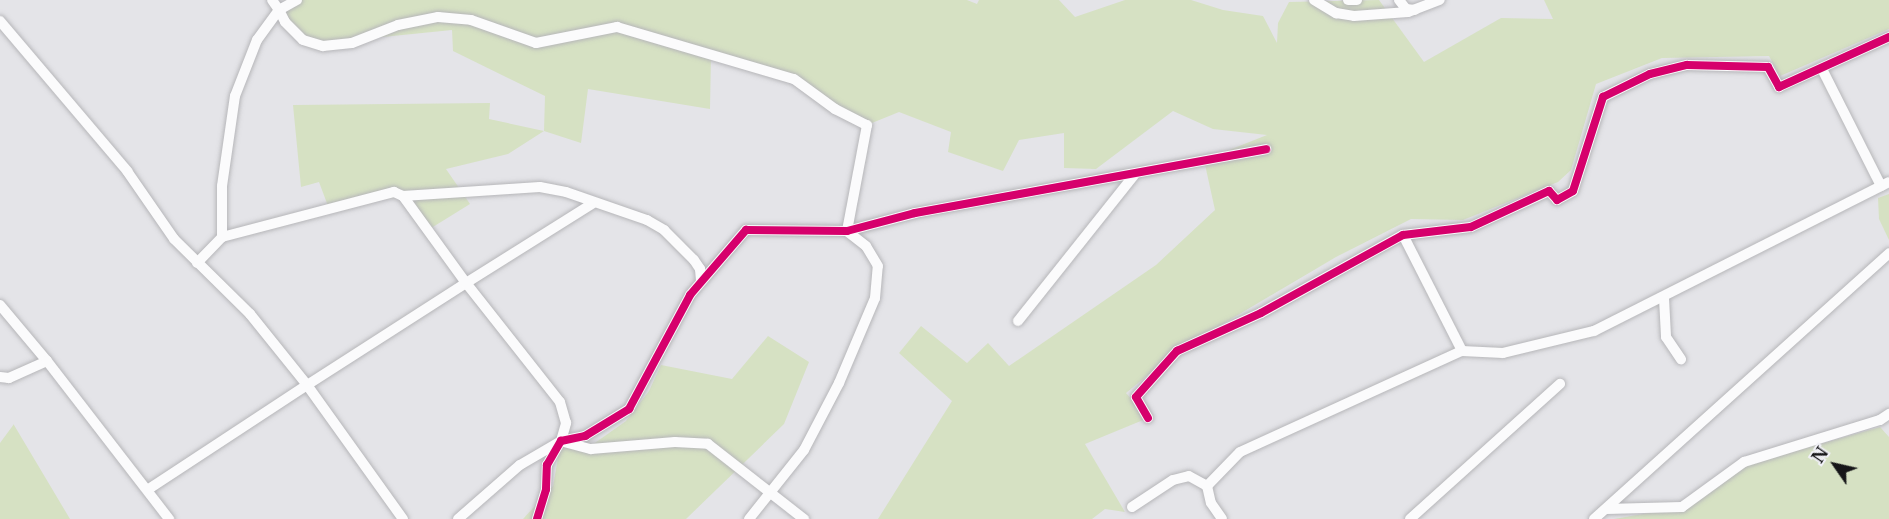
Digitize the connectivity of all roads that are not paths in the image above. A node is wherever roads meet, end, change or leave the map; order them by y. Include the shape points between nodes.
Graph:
1 (272, 0) edge
2 (297, 0) edge
3 (1314, 0) edge
4 (1348, 0) edge
5 (1357, 0) edge
6 (1399, 0) edge
7 (1440, 0) edge
8 (279, 10) junction
9 (1420, 10) junction
10 (0, 21) edge
11 (1889, 37) edge
12 (1822, 69) junction
13 (1266, 149) dead end
14 (1134, 175) junction
15 (1885, 184) edge
16 (404, 196) junction
17 (592, 204) junction
18 (847, 231) junction
19 (1403, 235) junction
20 (222, 237) junction
21 (1889, 253) edge
22 (197, 263) junction
23 (701, 281) junction
24 (466, 283) junction
25 (1664, 298) junction
26 (0, 305) edge
27 (1018, 321) dead end
28 (1462, 351) junction
29 (1682, 359) dead end
30 (47, 361) junction
31 (0, 377) edge
32 (1560, 384) dead end
33 (307, 385) junction
34 (1889, 414) edge
35 (1148, 418) dead end
36 (561, 441) junction
37 (1207, 486) junction
38 (147, 490) junction
39 (772, 490) junction
40 (1132, 507) dead end
41 (1606, 509) junction
42 (169, 519) edge
43 (403, 519) edge
44 (458, 519) edge
45 (537, 519) edge
46 (748, 519) edge
47 (804, 519) edge
48 (1222, 519) edge
49 (1410, 519) edge
50 (1594, 519) edge

1 - 8 street
2 - 8 street
3 - 9 street via 1336,13 1354,16
4 - 5 street
6 - 9 street via 1406,9
7 - 9 street
8 - 18 street via 296,35 322,46 352,43 438,17 471,20 536,43 617,27 794,79 835,109 867,125
8 - 20 street via 257,40 235,96 222,186
10 - 22 street via 127,171 174,239
11 - 12 street
12 - 15 street
12 - 19 street via 1779,87 1768,67 1687,65 1650,74 1603,96 1574,191 1557,200 1549,191 1471,227
13 - 14 street
14 - 18 street via 915,213
14 - 27 street
15 - 25 street
16 - 17 street via 540,187
16 - 20 street via 394,192 376,194
16 - 24 street
17 - 23 street via 647,220 664,230 694,260
17 - 24 street
18 - 23 street via 746,230
18 - 39 street via 866,246 878,266 875,298 849,362 804,450
19 - 28 street
19 - 35 street via 1261,313 1177,351 1136,397
20 - 22 street
21 - 41 street
22 - 33 street via 250,314
23 - 36 street via 677,315 628,408 585,436
24 - 33 street
24 - 36 street via 560,402 566,423
25 - 28 street via 1594,331 1503,353
25 - 29 street via 1666,337
26 - 30 street
28 - 37 street via 1240,452
30 - 31 street via 9,378
30 - 38 street
32 - 49 street
33 - 38 street
33 - 43 street
34 - 41 street via 1744,462 1682,507
36 - 39 street via 591,449 675,442 708,444
36 - 44 street via 520,465
36 - 45 street via 547,465 546,489
37 - 40 street via 1189,476 1173,480
37 - 48 street via 1211,503
38 - 42 street
39 - 46 street
39 - 47 street
41 - 50 street

